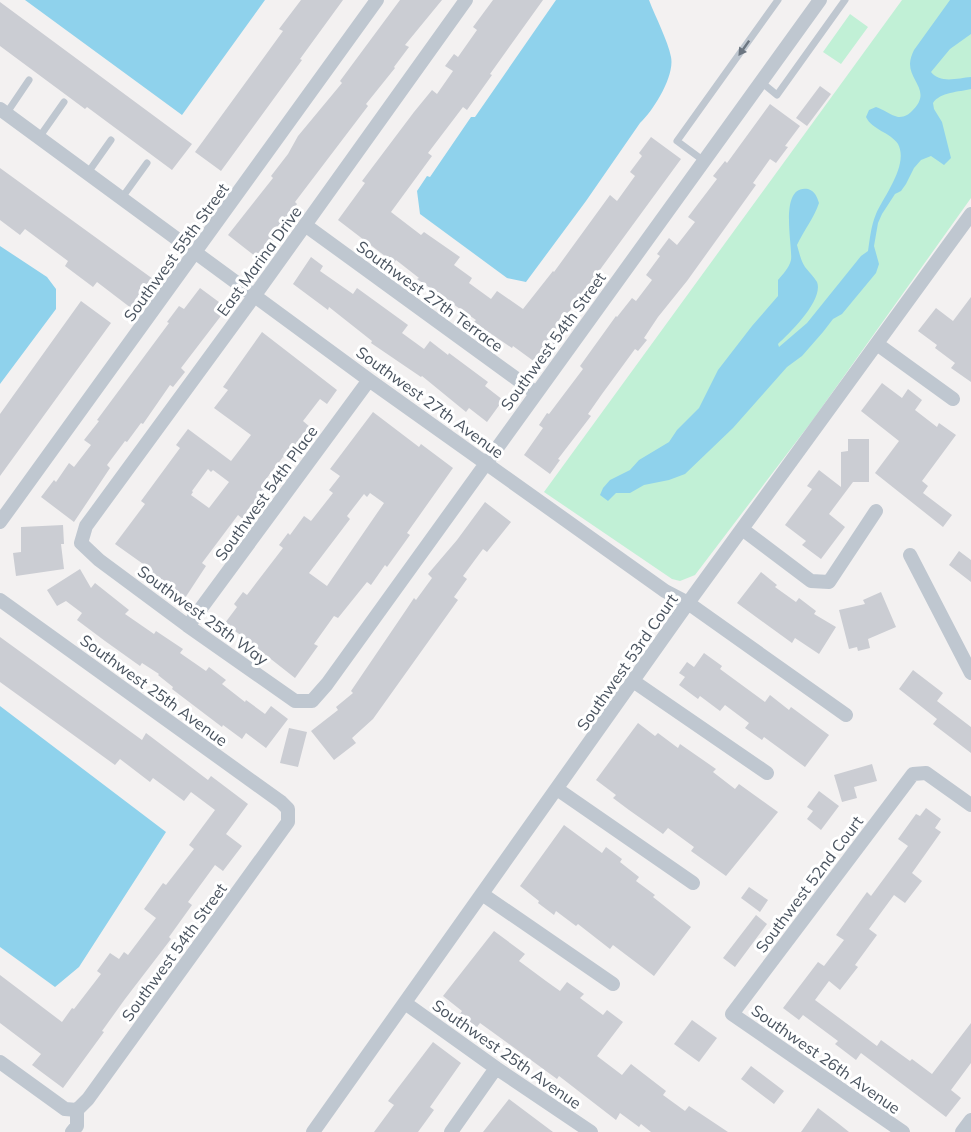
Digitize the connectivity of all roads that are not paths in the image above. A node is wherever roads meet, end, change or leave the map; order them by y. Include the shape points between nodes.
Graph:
1 (377, 0) edge
2 (466, 0) edge
3 (778, 0) edge
4 (820, 0) edge
5 (845, 0) edge
6 (29, 80) dead end
7 (761, 82) junction
8 (64, 102) dead end
9 (3, 112) edge
10 (38, 139) junction
11 (111, 140) dead end
12 (704, 161) junction
13 (147, 163) dead end
14 (87, 174) junction
15 (121, 199) junction
16 (971, 213) edge
17 (305, 225) junction
18 (965, 232) edge
19 (195, 254) junction
20 (255, 295) junction
21 (877, 344) junction
22 (369, 380) junction
23 (536, 393) junction
24 (953, 399) dead end
25 (486, 463) junction
26 (876, 511) dead end
27 (0, 522) edge
28 (742, 530) junction
29 (81, 543) joint
30 (910, 555) dead end
31 (0, 600) edge
32 (688, 603) junction
33 (188, 626) junction
34 (971, 673) edge
35 (633, 681) junction
36 (312, 701) joint
37 (846, 715) dead end
38 (767, 773) dead end
39 (557, 789) junction
40 (971, 805) edge
41 (288, 809) joint
42 (693, 883) dead end
43 (482, 894) junction
44 (613, 984) dead end
45 (405, 1003) junction
46 (732, 1014) joint
47 (0, 1062) edge
48 (496, 1068) junction
49 (77, 1110) junction
50 (971, 1120) edge
51 (72, 1132) edge
52 (313, 1132) edge
53 (451, 1132) edge
54 (591, 1132) edge
55 (903, 1132) edge
56 (962, 1132) edge

1 - 19 street, Southwest 55th Street
2 - 17 street, East Marina Drive
3 -> 12 lane via 677,141
4 - 7 street, Southwest 54th Street
5 - 7 lane via 777,95
6 - 9 lane
7 - 12 street, Southwest 54th Street
8 - 10 lane
9 - 10 street, Southwest 27th Avenue
10 - 14 street, Southwest 27th Avenue
11 - 14 lane
12 - 23 street, Southwest 54th Street
13 - 15 lane
14 - 15 street, Southwest 27th Avenue
15 - 19 street, Southwest 27th Avenue
16 - 18 street, Southwest 53rd Court
17 - 20 street, East Marina Drive
17 - 23 street, Southwest 27th Terrace
18 - 21 street, Southwest 53rd Court
19 - 20 street, Southwest 27th Avenue
19 - 27 street, Southwest 55th Street
20 - 22 street, Southwest 27th Avenue
20 - 29 street, East Marina Drive via 86,526
21 - 24 street
21 - 28 street, Southwest 53rd Court
22 - 25 street, Southwest 27th Avenue
22 - 33 street, Southwest 54th Place
23 - 25 street, Southwest 54th Street
25 - 32 street, Southwest 27th Avenue via 665,591
25 - 36 street, Southwest 54th Street
26 - 28 street via 829,582 810,581
28 - 32 street, Southwest 53rd Court
29 - 33 street, Southwest 25th Way
30 - 34 street
31 - 41 street, Southwest 25th Avenue
32 - 35 street, Southwest 53rd Court
32 - 37 street, Southwest 27th Avenue
33 - 36 street, Southwest 25th Way via 295,701
35 - 38 street
35 - 39 street, Southwest 53rd Court
39 - 42 street
39 - 43 street, Southwest 53rd Court
40 - 46 street, Southwest 52nd Court via 926,773 913,774
41 - 49 street, Southwest 54th Street via 288,822
43 - 44 street
43 - 45 street, Southwest 53rd Court
45 - 48 street, Southwest 25th Avenue
45 - 52 street, Southwest 53rd Court
46 - 55 street, Southwest 26th Avenue
47 - 49 street via 65,1109
48 - 53 street
48 - 54 street, Southwest 25th Avenue
49 - 51 street via 77,1125
50 - 56 street

